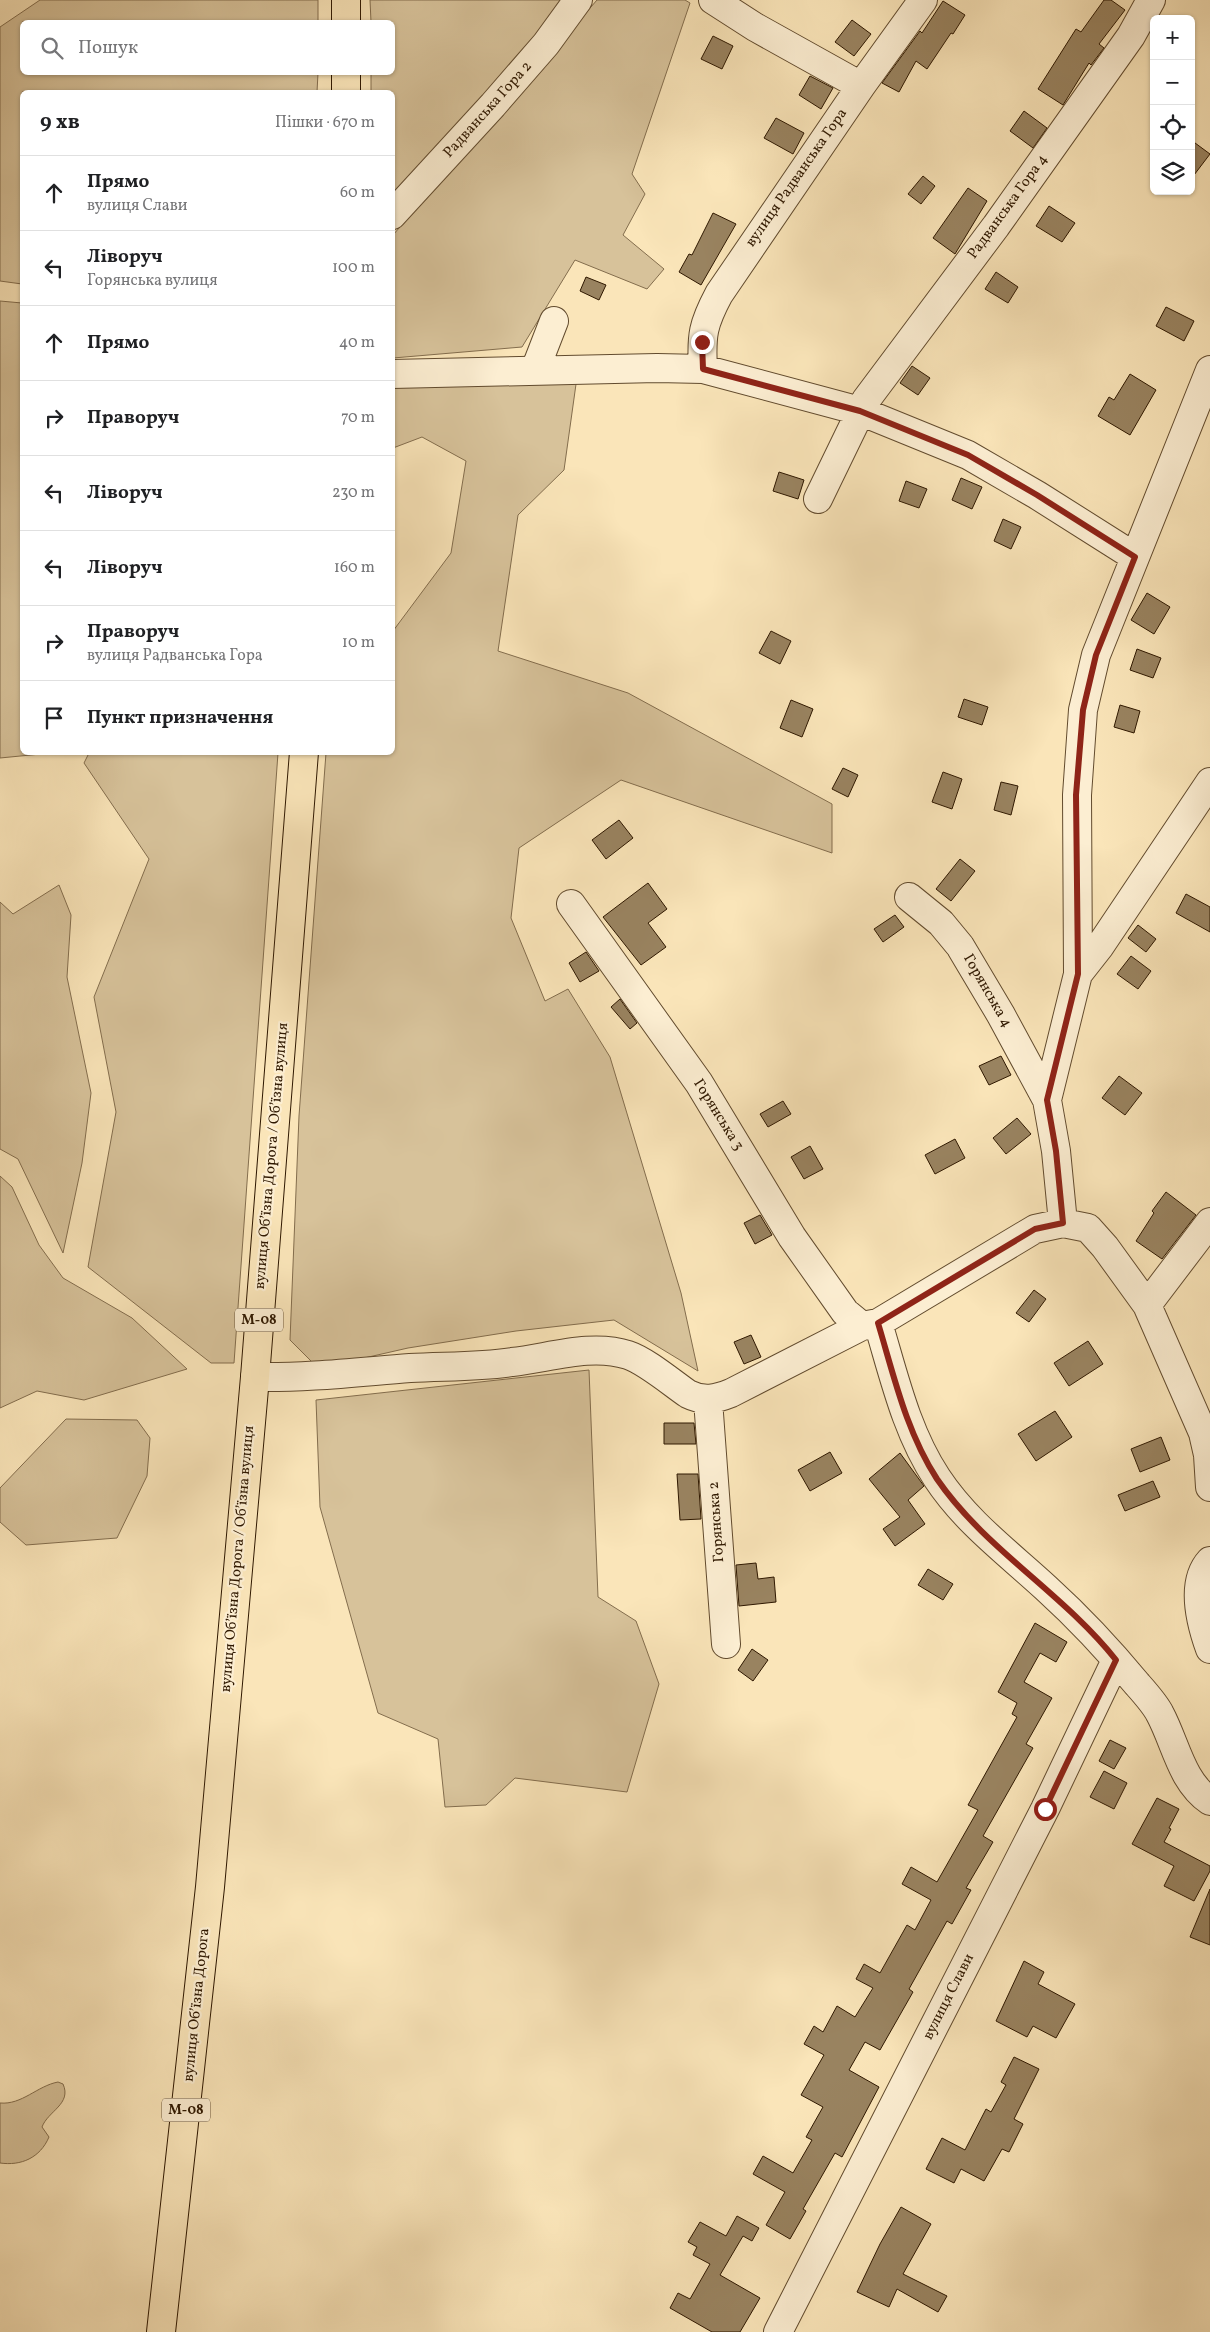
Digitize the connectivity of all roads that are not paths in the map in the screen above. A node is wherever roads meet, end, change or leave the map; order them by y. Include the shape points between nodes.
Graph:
1 (346, 0) edge
2 (578, 0) edge
3 (713, 0) edge
4 (923, 0) edge
5 (1152, 0) edge
6 (346, 20) edge
7 (346, 75) edge
8 (861, 86) junction
9 (346, 90) edge
10 (395, 212) edge
11 (554, 320) dead end
12 (703, 369) junction
13 (535, 370) junction
14 (1210, 370) edge
15 (395, 374) edge
16 (860, 411) junction
17 (818, 499) dead end
18 (1135, 557) junction
19 (304, 755) edge
20 (1210, 782) edge
21 (908, 897) dead end
22 (571, 904) dead end
23 (1078, 974) junction
24 (1047, 1100) junction
25 (1210, 1222) edge
26 (1063, 1223) junction
27 (1147, 1306) junction
28 (870, 1324) junction
29 (254, 1377) junction
30 (708, 1400) junction
31 (1210, 1487) edge
32 (1210, 1561) edge
33 (726, 1644) dead end
34 (1210, 1649) edge
35 (1116, 1660) junction
36 (1210, 1801) edge
37 (210, 1887) joint
38 (161, 2332) edge
39 (778, 2332) edge

1 - 6 highway
2 - 10 street, Радванська Гора 2 via 546,44
3 - 8 street
4 - 8 street, вулиця Радванська Гора
5 - 16 street, Радванська Гора 4 via 1131,36 1002,218
7 - 9 highway
8 - 12 street, вулиця Радванська Гора via 719,294 705,320
11 - 13 street
12 - 13 street
12 - 16 street
13 - 15 street
14 - 18 street
16 - 17 street, Радванська Гора 4
16 - 18 street via 968,455
18 - 23 street via 1096,655 1083,710 1076,795
19 - 29 highway, вулиця Обʼїзна Дорога / Обʼїзна вулиця / М-08
20 - 23 street
21 - 24 street, Горянська 4 via 941,923 960,946
22 - 28 street, Горянська 3 via 699,1082 792,1237 845,1312
23 - 24 street
24 - 26 street
25 - 27 street
26 - 27 street via 1088,1228 1106,1247
26 - 28 street via 1035,1229
27 - 31 street via 1203,1434
28 - 30 street via 731,1393
28 - 35 street via 903,1410 937,1477 981,1531 1047,1588
29 - 30 street via 300,1378 511,1363 584,1351 606,1351 640,1360 688,1394
29 - 37 highway, вулиця Обʼїзна Дорога / Обʼїзна вулиця / М-08
30 - 33 street, Горянська 2
32 - 34 street via 1205,1567 1199,1591 1202,1626
35 - 36 street via 1160,1713 1190,1783
35 - 39 street, вулиця Слави via 1045,1809
37 - 38 highway, вулиця Обʼїзна Дорога / М-08

